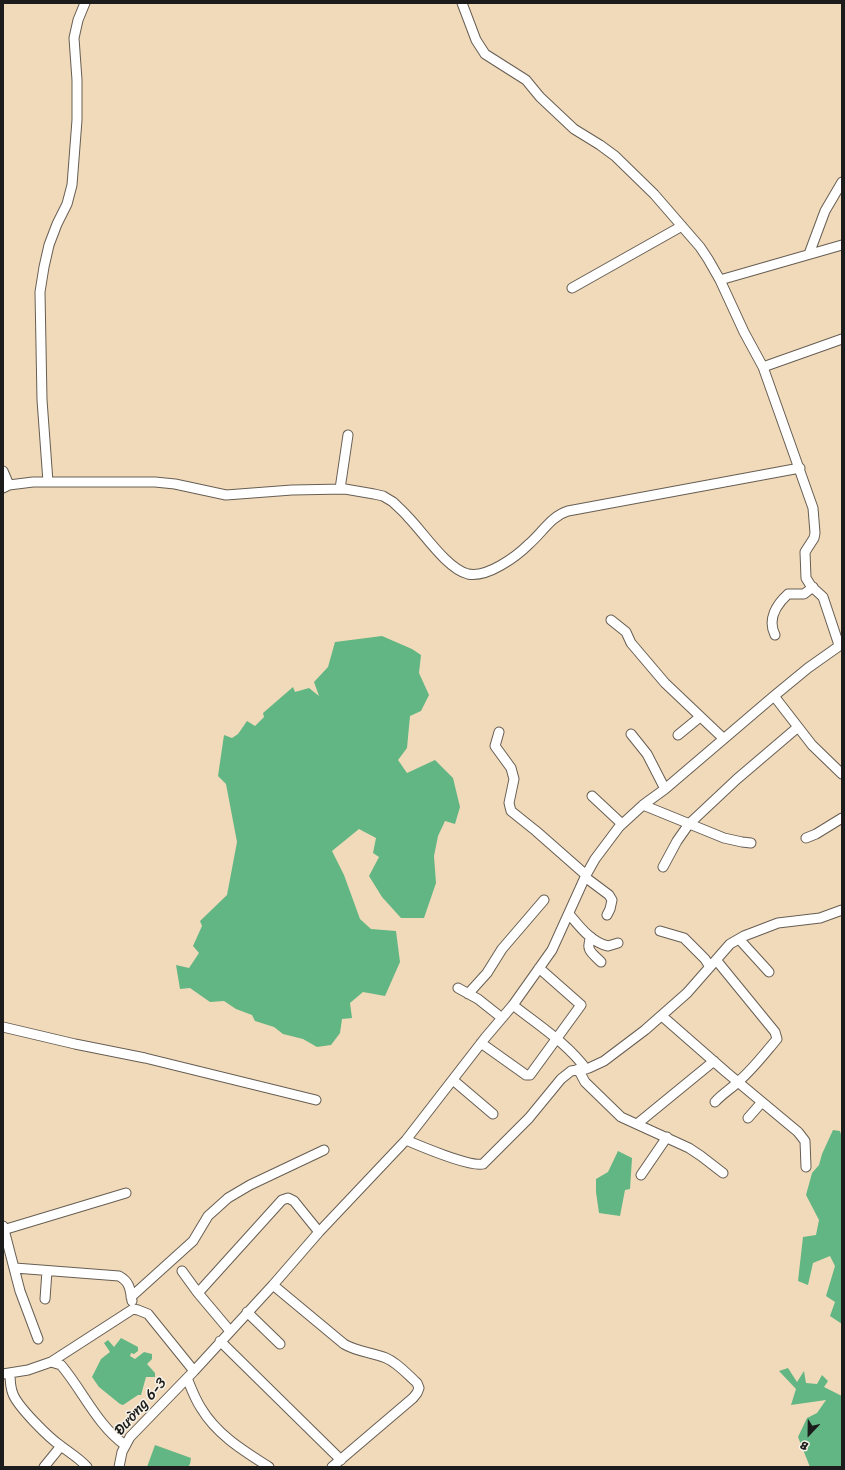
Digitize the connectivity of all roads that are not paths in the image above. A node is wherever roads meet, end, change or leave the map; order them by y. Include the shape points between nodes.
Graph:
1 (85, 3) edge
2 (462, 3) edge
3 (842, 182) edge
4 (682, 226) junction
5 (842, 245) edge
6 (809, 254) junction
7 (720, 280) junction
8 (572, 288) dead end
9 (842, 339) edge
10 (763, 367) junction
11 (348, 435) dead end
12 (800, 468) junction
13 (3, 472) edge
14 (48, 482) junction
15 (6, 487) edge
16 (340, 489) junction
17 (810, 584) junction
18 (611, 620) dead end
19 (775, 635) dead end
20 (841, 645) edge
21 (774, 696) junction
22 (700, 716) junction
23 (798, 727) junction
24 (499, 732) dead end
25 (631, 734) dead end
26 (678, 735) dead end
27 (724, 739) junction
28 (842, 774) edge
29 (665, 789) junction
30 (592, 796) dead end
31 (643, 805) junction
32 (842, 818) edge
33 (622, 824) junction
34 (689, 824) junction
35 (806, 838) dead end
36 (751, 843) dead end
37 (663, 867) dead end
38 (585, 876) junction
39 (544, 900) dead end
40 (842, 910) edge
41 (569, 914) junction
42 (607, 915) dead end
43 (660, 931) dead end
44 (591, 937) junction
45 (740, 939) junction
46 (618, 943) dead end
47 (601, 962) dead end
48 (713, 964) junction
49 (539, 968) junction
50 (769, 972) dead end
51 (458, 988) dead end
52 (468, 994) junction
53 (513, 1005) junction
54 (662, 1016) junction
55 (502, 1018) junction
56 (3, 1027) edge
57 (557, 1038) junction
58 (481, 1044) junction
59 (714, 1061) junction
60 (582, 1069) junction
61 (453, 1080) junction
62 (738, 1082) junction
63 (316, 1100) dead end
64 (715, 1102) dead end
65 (762, 1102) junction
66 (493, 1114) dead end
67 (748, 1118) dead end
68 (637, 1124) junction
69 (666, 1137) junction
70 (406, 1140) junction
71 (324, 1150) dead end
72 (806, 1167) dead end
73 (723, 1173) dead end
74 (641, 1175) dead end
75 (126, 1193) dead end
76 (4, 1228) edge
77 (319, 1232) junction
78 (15, 1268) junction
79 (46, 1271) junction
80 (182, 1271) dead end
81 (273, 1285) junction
82 (198, 1294) junction
83 (131, 1297) junction
84 (45, 1299) dead end
85 (134, 1309) junction
86 (248, 1312) junction
87 (230, 1331) junction
88 (38, 1339) dead end
89 (220, 1341) junction
90 (280, 1344) dead end
91 (51, 1362) junction
92 (194, 1371) junction
93 (6, 1373) edge
94 (187, 1378) junction
95 (125, 1445) junction
96 (61, 1446) junction
97 (341, 1460) junction
98 (44, 1467) edge
99 (87, 1467) edge
100 (119, 1467) edge
101 (269, 1467) edge
102 (332, 1467) edge

1 - 14 street via 74,38 77,120 72,185 67,204 56,224 49,245 40,292 42,400
2 - 4 street via 476,40 485,54 526,80 574,129 615,156
3 - 6 street via 825,211
4 - 7 street via 708,259
4 - 8 street
5 - 6 street
6 - 7 street
7 - 10 street
9 - 10 street
10 - 12 street
11 - 16 street
12 - 16 street via 562,513 513,557 495,568 477,574 460,571 448,561 387,498
12 - 17 street via 813,508 815,533 804,559
13 - 15 street
14 - 15 street
14 - 16 street via 164,482 226,495
17 - 19 street via 804,594 788,594 775,609 772,629
17 - 20 street via 823,596
18 - 22 street via 626,632 631,643 665,683
20 - 21 street, Đường 6-3
21 - 23 street
21 - 27 street, Đường 6-3
22 - 26 street
22 - 27 street
23 - 28 street
23 - 34 street
24 - 38 street via 495,746 511,768 514,779 509,803 511,811
25 - 29 street via 647,754
27 - 29 street, Đường 6-3
29 - 31 street, Đường 6-3
30 - 33 street
31 - 33 street, Đường 6-3
31 - 34 street
32 - 35 street
33 - 38 street, Đường 6-3
34 - 36 street via 724,838
34 - 37 street
38 - 41 street, Đường 6-3
38 - 42 street via 612,900
39 - 52 street
40 - 45 street via 820,918 778,923
41 - 44 street
41 - 49 street, Đường 6-3 via 552,950
43 - 48 street via 684,938
44 - 46 street via 608,946
44 - 47 street via 588,948
45 - 48 street via 730,944
45 - 50 street
48 - 54 street
48 - 62 street via 777,1036
49 - 53 street, Đường 6-3
49 - 57 street via 581,1005
51 - 52 street
52 - 55 street
53 - 55 street, Đường 6-3
53 - 57 street
54 - 59 street
54 - 60 street via 615,1053 592,1067
55 - 58 street, Đường 6-3
56 - 63 street
57 - 58 street via 528,1076
57 - 60 street via 576,1055
58 - 61 street, Đường 6-3
59 - 62 street
59 - 68 street
60 - 68 street via 585,1082 614,1111
60 - 70 street via 571,1071 561,1079 529,1118 483,1164 451,1157
61 - 66 street
61 - 70 street, Đường 6-3
62 - 64 street
62 - 65 street
65 - 67 street
65 - 72 street via 803,1137
68 - 69 street
69 - 73 street via 701,1156
69 - 74 street
70 - 77 street, Đường 6-3
71 - 83 street via 228,1198 208,1216 193,1241
75 - 76 street
76 - 78 street
77 - 81 street, Đường 6-3
77 - 82 street via 294,1201 288,1198 282,1200
78 - 79 street
78 - 88 street via 20,1291
79 - 83 street via 119,1276 126,1279 129,1284
79 - 84 street
80 - 82 street
81 - 86 street, Đường 6-3
81 - 97 street via 344,1344 393,1362 419,1388 413,1398
82 - 87 street
83 - 85 street
85 - 91 street
85 - 92 street via 148,1314
86 - 87 street, Đường 6-3
86 - 90 street
87 - 89 street, Đường 6-3
89 - 92 street, Đường 6-3
89 - 97 street
91 - 93 street via 28,1370
91 - 95 street via 61,1365 114,1438
92 - 94 street, Đường 6-3
93 - 96 street via 18,1403
94 - 95 street, Đường 6-3
94 - 101 street via 202,1410 218,1429 238,1447
95 - 100 street, Đường 6-3
96 - 98 street
96 - 99 street via 73,1453
97 - 102 street

